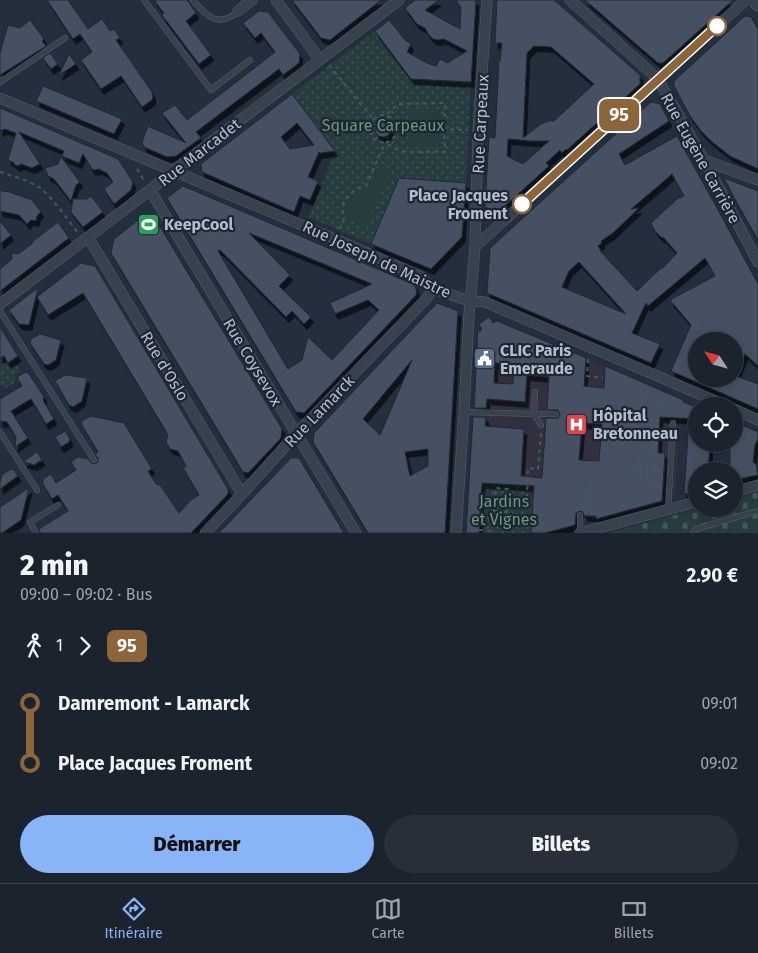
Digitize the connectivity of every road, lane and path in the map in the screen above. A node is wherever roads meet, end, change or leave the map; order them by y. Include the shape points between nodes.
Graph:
1 (144, 0) edge
2 (193, 0) edge
3 (252, 0) edge
4 (276, 0) edge
5 (399, 0) edge
6 (487, 0) edge
7 (570, 0) edge
8 (746, 0) edge
9 (755, 0) edge
10 (758, 4) edge
11 (238, 11) joint
12 (65, 38) dead end
13 (321, 59) junction
14 (250, 60) dead end
15 (658, 79) junction
16 (0, 82) edge
17 (0, 98) edge
18 (386, 115) junction
19 (373, 119) junction
20 (444, 129) junction
21 (468, 130) dead end
22 (385, 143) junction
23 (704, 160) junction
24 (138, 169) dead end
25 (174, 170) junction
26 (0, 172) edge
27 (758, 180) edge
28 (150, 190) junction
29 (76, 231) dead end
30 (338, 232) dead end
31 (88, 237) junction
32 (475, 247) junction
33 (758, 262) edge
34 (433, 289) junction
35 (470, 301) junction
36 (0, 304) edge
37 (0, 311) edge
38 (588, 359) dead end
39 (603, 378) dead end
40 (641, 386) dead end
41 (535, 392) dead end
42 (664, 395) dead end
43 (706, 397) edge
44 (464, 412) junction
45 (743, 413) edge
46 (534, 414) junction
47 (556, 414) dead end
48 (621, 414) dead end
49 (635, 415) junction
50 (640, 417) junction
51 (758, 420) edge
52 (657, 421) junction
53 (673, 423) dead end
54 (640, 424) dead end
55 (541, 426) joint
56 (0, 432) edge
57 (296, 434) junction
58 (94, 460) dead end
59 (638, 462) dead end
60 (618, 472) dead end
61 (654, 473) junction
62 (589, 481) dead end
63 (637, 482) dead end
64 (758, 485) edge
65 (661, 487) dead end
66 (743, 489) edge
67 (37, 490) dead end
68 (242, 494) junction
69 (527, 498) dead end
70 (588, 500) junction
71 (688, 504) edge
72 (58, 505) dead end
73 (668, 509) junction
74 (494, 511) junction
75 (758, 511) edge
76 (506, 512) junction
77 (510, 512) dead end
78 (580, 515) dead end
79 (479, 530) dead end
80 (36, 533) edge
81 (205, 533) edge
82 (356, 533) edge
83 (456, 533) edge
84 (580, 533) edge
85 (693, 533) edge

1 - 14 lane via 211,90
2 - 11 lane via 214,19 226,19
3 - 11 street
4 - 13 street
5 - 13 street, Rue Marcadet
6 - 32 street, Rue Carpeaux
7 - 15 street, Rue Eugène Carrière
8 - 15 street
9 - 10 street
12 - 16 lane
13 - 19 path
13 - 25 street, Rue Marcadet
15 - 23 street, Rue Eugène Carrière
15 - 32 street
17 - 25 street, Rue Joseph de Maistre
18 - 19 path
18 - 20 path via 398,104 445,104
18 - 22 path via 395,120 397,132 391,141
19 - 22 path via 369,131 371,136
20 - 21 path
20 - 22 path via 445,152 400,151
22 - 30 path via 366,186 347,197 342,208 344,219
23 - 27 street
23 - 33 street, Rue Eugène Carrière
24 - 28 path
25 - 28 street, Rue Marcadet
25 - 34 street, Rue Joseph de Maistre via 420,276
26 - 29 path via 38,187
28 - 31 street, Rue Marcadet
28 - 57 street, Rue Coysevox
31 - 36 street, Rue Marcadet
31 - 68 street, Rue d'Oslo
32 - 35 street
34 - 35 street, Rue Joseph de Maistre
34 - 57 street, Rue Lamarck
35 - 43 street, Rue Joseph de Maistre via 485,302
35 - 44 street
37 - 58 lane
38 - 39 path via 587,376
40 - 50 path
41 - 46 lane
42 - 52 path via 663,406 658,406
44 - 46 lane
44 - 83 street
45 - 51 street
46 - 47 lane
46 - 55 lane
48 - 49 path
49 - 50 path via 647,414
49 - 52 path via 635,419
50 - 54 path
52 - 61 path
53 - 73 lane
55 - 69 path via 538,469 528,468
56 - 67 lane
57 - 68 street, Rue Lamarck
57 - 82 street, Rue Coysevox
59 - 63 path
60 - 61 path
61 - 65 path via 653,486
62 - 70 path
64 - 66 street
68 - 81 street, Rue Lamarck
70 - 70 path via 584,500 583,508 591,509 592,501
71 - 73 street
72 - 80 lane via 30,522
73 - 84 street
74 - 76 path
74 - 76 path via 496,488 508,489
74 - 79 path via 492,530
75 - 85 lane via 696,529
76 - 77 path via 506,528 509,528
78 - 84 lane

